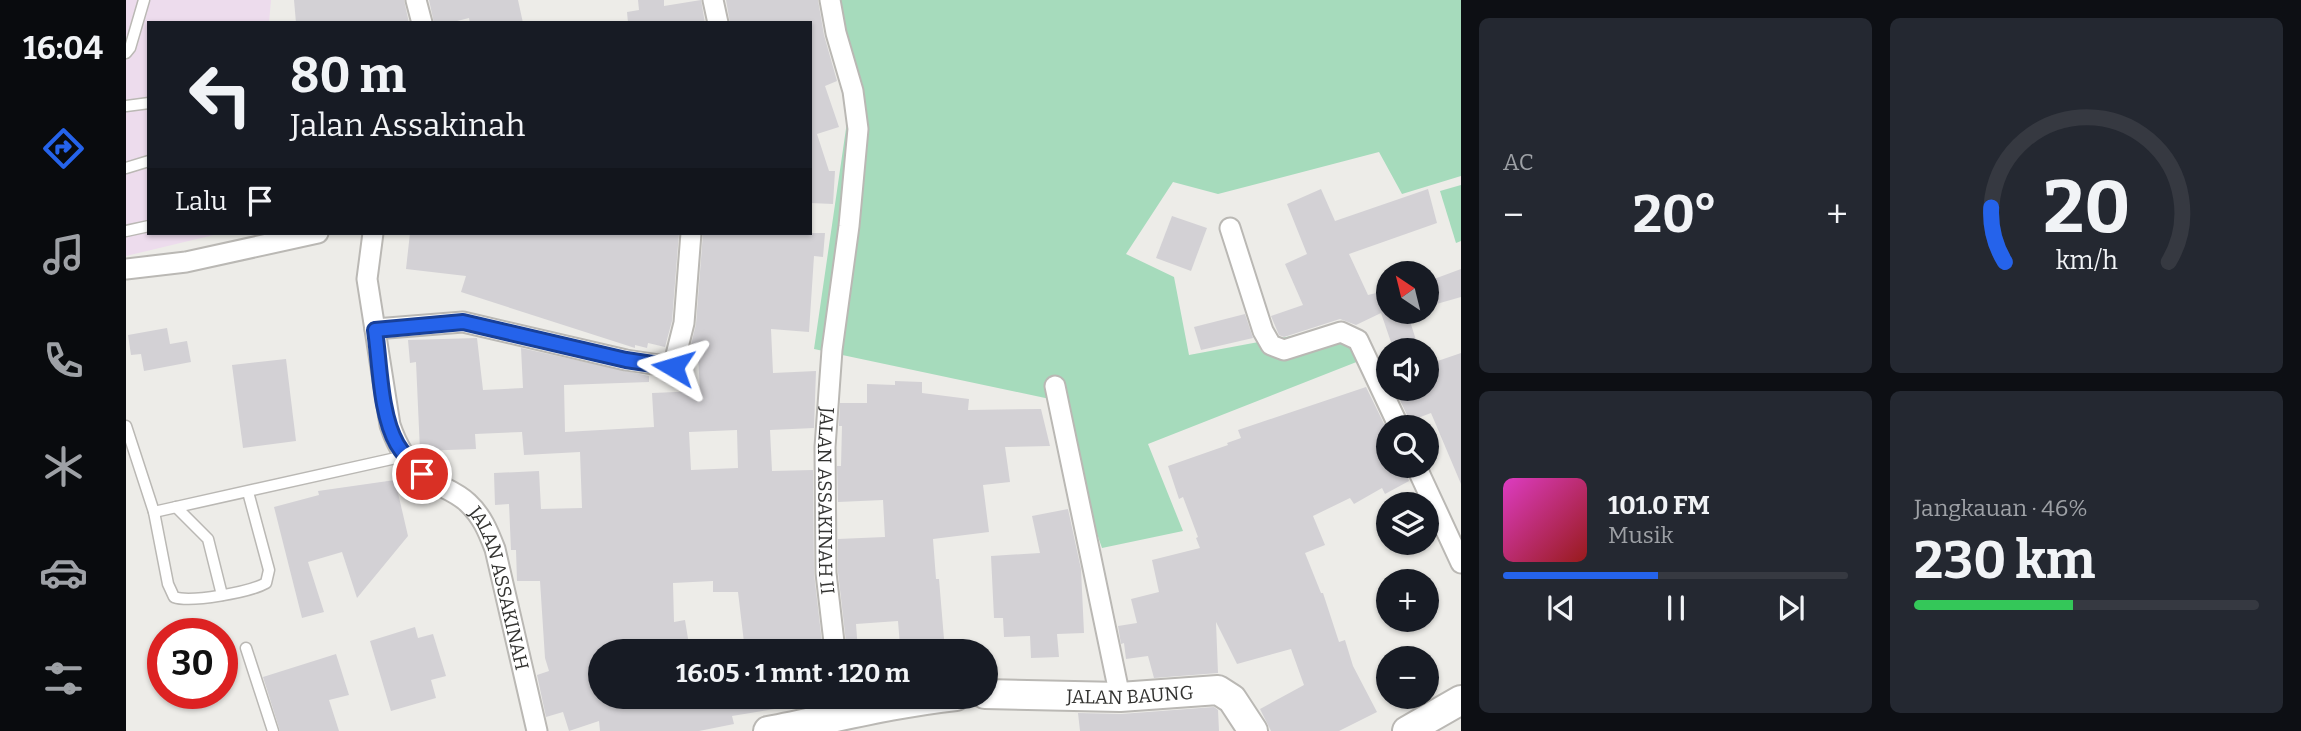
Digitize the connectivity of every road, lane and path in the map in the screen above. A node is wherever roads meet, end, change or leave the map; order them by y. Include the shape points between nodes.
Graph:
1 (144, 0) edge
2 (416, 0) edge
3 (712, 0) edge
4 (830, 0) edge
5 (421, 21) edge
6 (717, 21) edge
7 (126, 53) edge
8 (147, 103) edge
9 (126, 106) edge
10 (147, 162) edge
11 (126, 168) edge
12 (147, 226) edge
13 (1230, 228) dead end
14 (126, 231) edge
15 (309, 235) edge
16 (373, 235) edge
17 (691, 235) edge
18 (126, 270) edge
19 (375, 330) junction
20 (1055, 386) dead end
21 (1393, 415) edge
22 (126, 426) edge
23 (405, 456) junction
24 (1422, 478) edge
25 (248, 492) junction
26 (176, 507) junction
27 (154, 512) junction
28 (1461, 563) edge
29 (222, 594) junction
30 (834, 639) edge
31 (246, 648) dead end
32 (998, 694) edge
33 (1120, 697) junction
34 (1461, 700) edge
35 (868, 709) edge
36 (832, 715) edge
37 (273, 731) edge
38 (537, 731) edge
39 (768, 731) edge
40 (1253, 731) edge
41 (1407, 731) edge

1 - 7 lane
2 - 5 street
3 - 6 street
4 - 30 street, JALAN ASSAKINAH II via 858,130 825,447 826,573
8 - 9 lane
10 - 11 lane
12 - 14 lane
13 - 21 street via 1271,345 1284,350 1341,332 1359,340
15 - 18 street
16 - 19 street, JALAN ASSAKINAH via 367,279
17 - 19 street via 684,323 673,367 463,322
19 - 23 street, JALAN ASSAKINAH via 390,425
20 - 33 street
22 - 27 lane
23 - 25 lane
23 - 38 street, JALAN ASSAKINAH via 422,474 467,502 485,523
24 - 28 street
25 - 26 lane
25 - 29 lane via 269,577 260,586
26 - 27 lane
26 - 29 lane via 208,539
27 - 29 lane via 174,597
31 - 37 lane
32 - 33 street, JALAN BAUNG
33 - 40 street, JALAN BAUNG via 1219,690 1232,699
34 - 41 street
35 - 36 street
36 - 39 street

